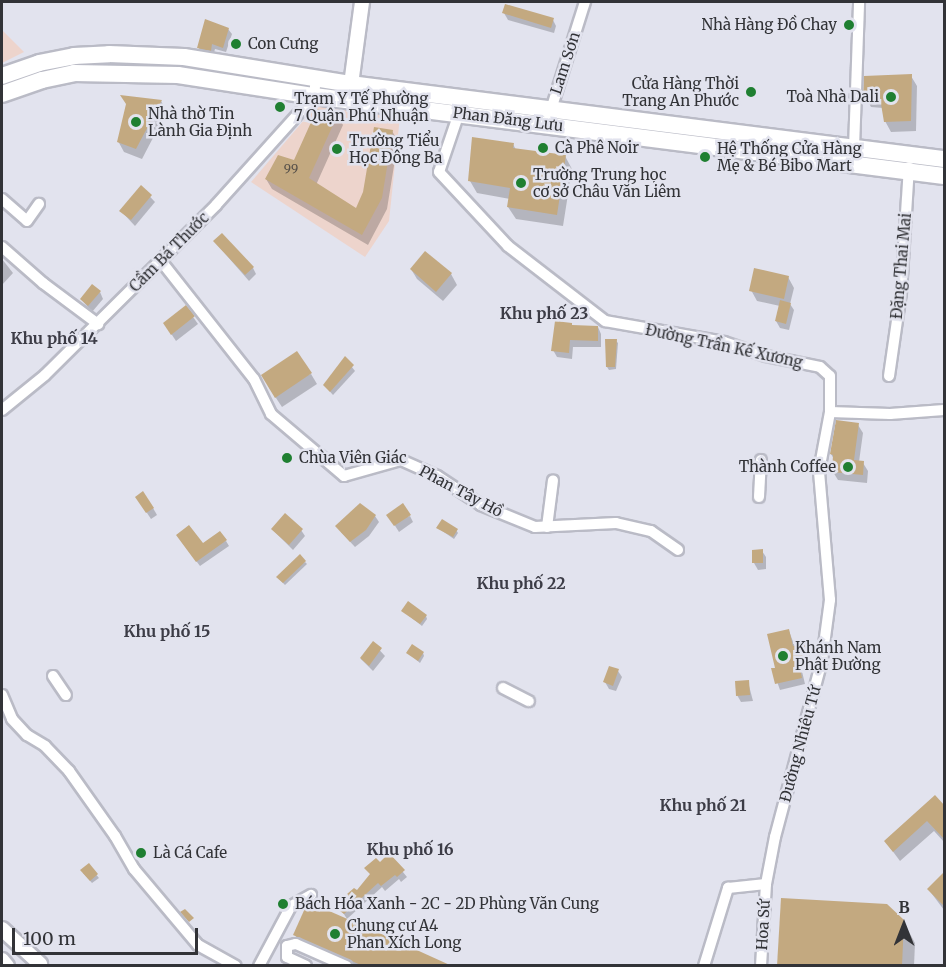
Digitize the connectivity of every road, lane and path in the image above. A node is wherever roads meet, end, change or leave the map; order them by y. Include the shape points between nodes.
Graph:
1 (362, 2) edge
2 (585, 2) edge
3 (859, 2) edge
4 (2, 76) edge
5 (316, 78) junction
6 (350, 92) junction
7 (2, 94) edge
8 (314, 96) junction
9 (459, 112) junction
10 (549, 116) junction
11 (854, 148) junction
12 (945, 159) edge
13 (910, 163) junction
14 (945, 176) edge
15 (2, 199) edge
16 (39, 204) dead end
17 (2, 247) edge
18 (161, 261) junction
19 (98, 324) junction
20 (889, 376) dead end
21 (2, 410) edge
22 (945, 410) edge
23 (830, 412) junction
24 (761, 460) dead end
25 (553, 480) dead end
26 (759, 497) dead end
27 (547, 527) junction
28 (678, 550) dead end
29 (53, 676) dead end
30 (502, 688) dead end
31 (2, 695) edge
32 (66, 695) dead end
33 (530, 701) dead end
34 (766, 884) junction
35 (311, 895) dead end
36 (2, 929) edge
37 (272, 939) junction
38 (287, 946) junction
39 (2, 960) edge
40 (333, 963) edge
41 (37, 965) edge
42 (7, 966) edge
43 (236, 966) edge
44 (259, 966) edge
45 (306, 966) edge
46 (346, 966) edge
47 (704, 966) edge
48 (761, 966) edge

1 - 6 street
2 - 10 street, Lam Sơn
3 - 11 street
4 - 5 main road, Phan Đăng Lưu via 39,63 109,54 184,57
5 - 6 main road, Phan Đăng Lưu
5 - 8 street
6 - 8 main road, Phan Đăng Lưu
6 - 9 main road, Phan Đăng Lưu
6 - 10 main road, Phan Đăng Lưu
7 - 8 main road, Phan Đăng Lưu via 74,72 113,71 178,75
8 - 18 street, Cầm Bá Thước
9 - 10 main road, Phan Đăng Lưu
9 - 23 street, Đường Trần Kế Xương via 439,172 508,246 605,321 724,342 820,367 830,376
10 - 11 main road, Phan Đăng Lưu
10 - 13 main road, Phan Đăng Lưu
11 - 13 main road, Phan Đăng Lưu
12 - 13 main road, Phan Đăng Lưu
13 - 14 main road, Phan Đăng Lưu
13 - 20 street, Đặng Thai Mai via 901,293
15 - 16 street via 27,221
17 - 19 street
18 - 19 street, Cầm Bá Thước
18 - 27 street, Phan Tây Hồ via 254,379 271,414 344,476 401,460 437,476 481,505 535,527
19 - 21 street, Cầm Bá Thước
22 - 23 street via 890,414
23 - 34 street, Đường Nhiêu Tứ via 819,471 830,607 822,660
24 - 26 street
25 - 27 street
27 - 28 street, Phan Tây Hồ via 616,523 651,531
29 - 32 street
30 - 33 street
31 - 43 street via 12,719 69,771 134,869 198,945
34 - 47 street via 728,888
34 - 48 street, Hoa Sứ
35 - 37 street via 291,906
36 - 41 street
37 - 38 street
37 - 44 street
38 - 40 street via 296,944
38 - 45 street via 287,957
39 - 42 street
40 - 46 street

